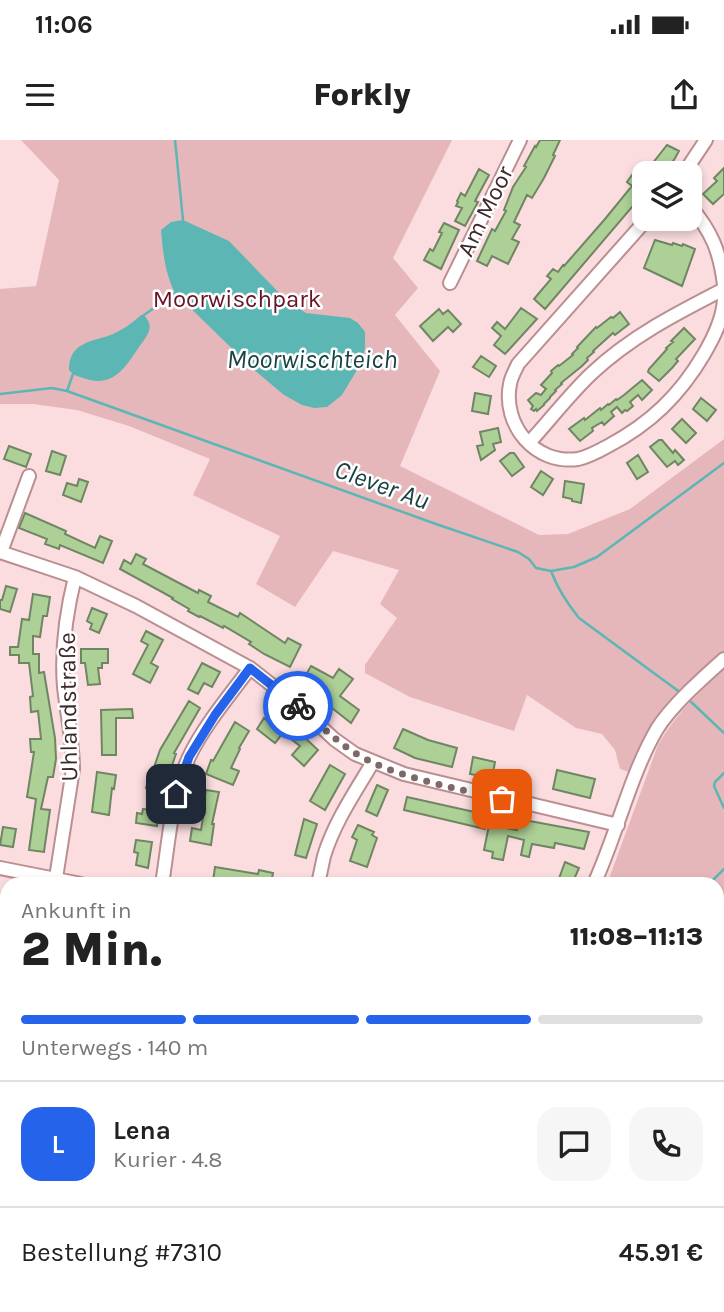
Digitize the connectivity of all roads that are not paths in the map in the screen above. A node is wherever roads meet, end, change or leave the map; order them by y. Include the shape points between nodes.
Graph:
1 (520, 140) edge
2 (706, 140) edge
3 (692, 161) edge
4 (702, 220) edge
5 (636, 231) edge
6 (450, 282) dead end
7 (724, 287) edge
8 (724, 299) edge
9 (529, 443) junction
10 (29, 476) dead end
11 (1, 552) edge
12 (75, 577) junction
13 (724, 659) edge
14 (250, 668) junction
15 (373, 762) junction
16 (618, 825) junction
17 (0, 868) edge
18 (50, 877) edge
19 (56, 877) edge
20 (163, 877) edge
21 (320, 877) edge
22 (597, 877) edge

1 - 6 street, Am Moor
2 - 3 street
4 - 7 street via 715,244
5 - 9 street via 518,364 510,382 510,414
7 - 9 street via 627,344 591,374
8 - 9 street via 713,339 691,376 664,408 629,436 579,458 545,454
10 - 11 street
11 - 12 street
12 - 14 street
12 - 19 street, Uhlandstraße via 64,645 73,769
13 - 16 street via 658,728
14 - 15 street via 334,739
14 - 20 street via 189,757 176,794
15 - 16 street via 404,775
15 - 21 street via 338,824
16 - 22 street
17 - 18 street

